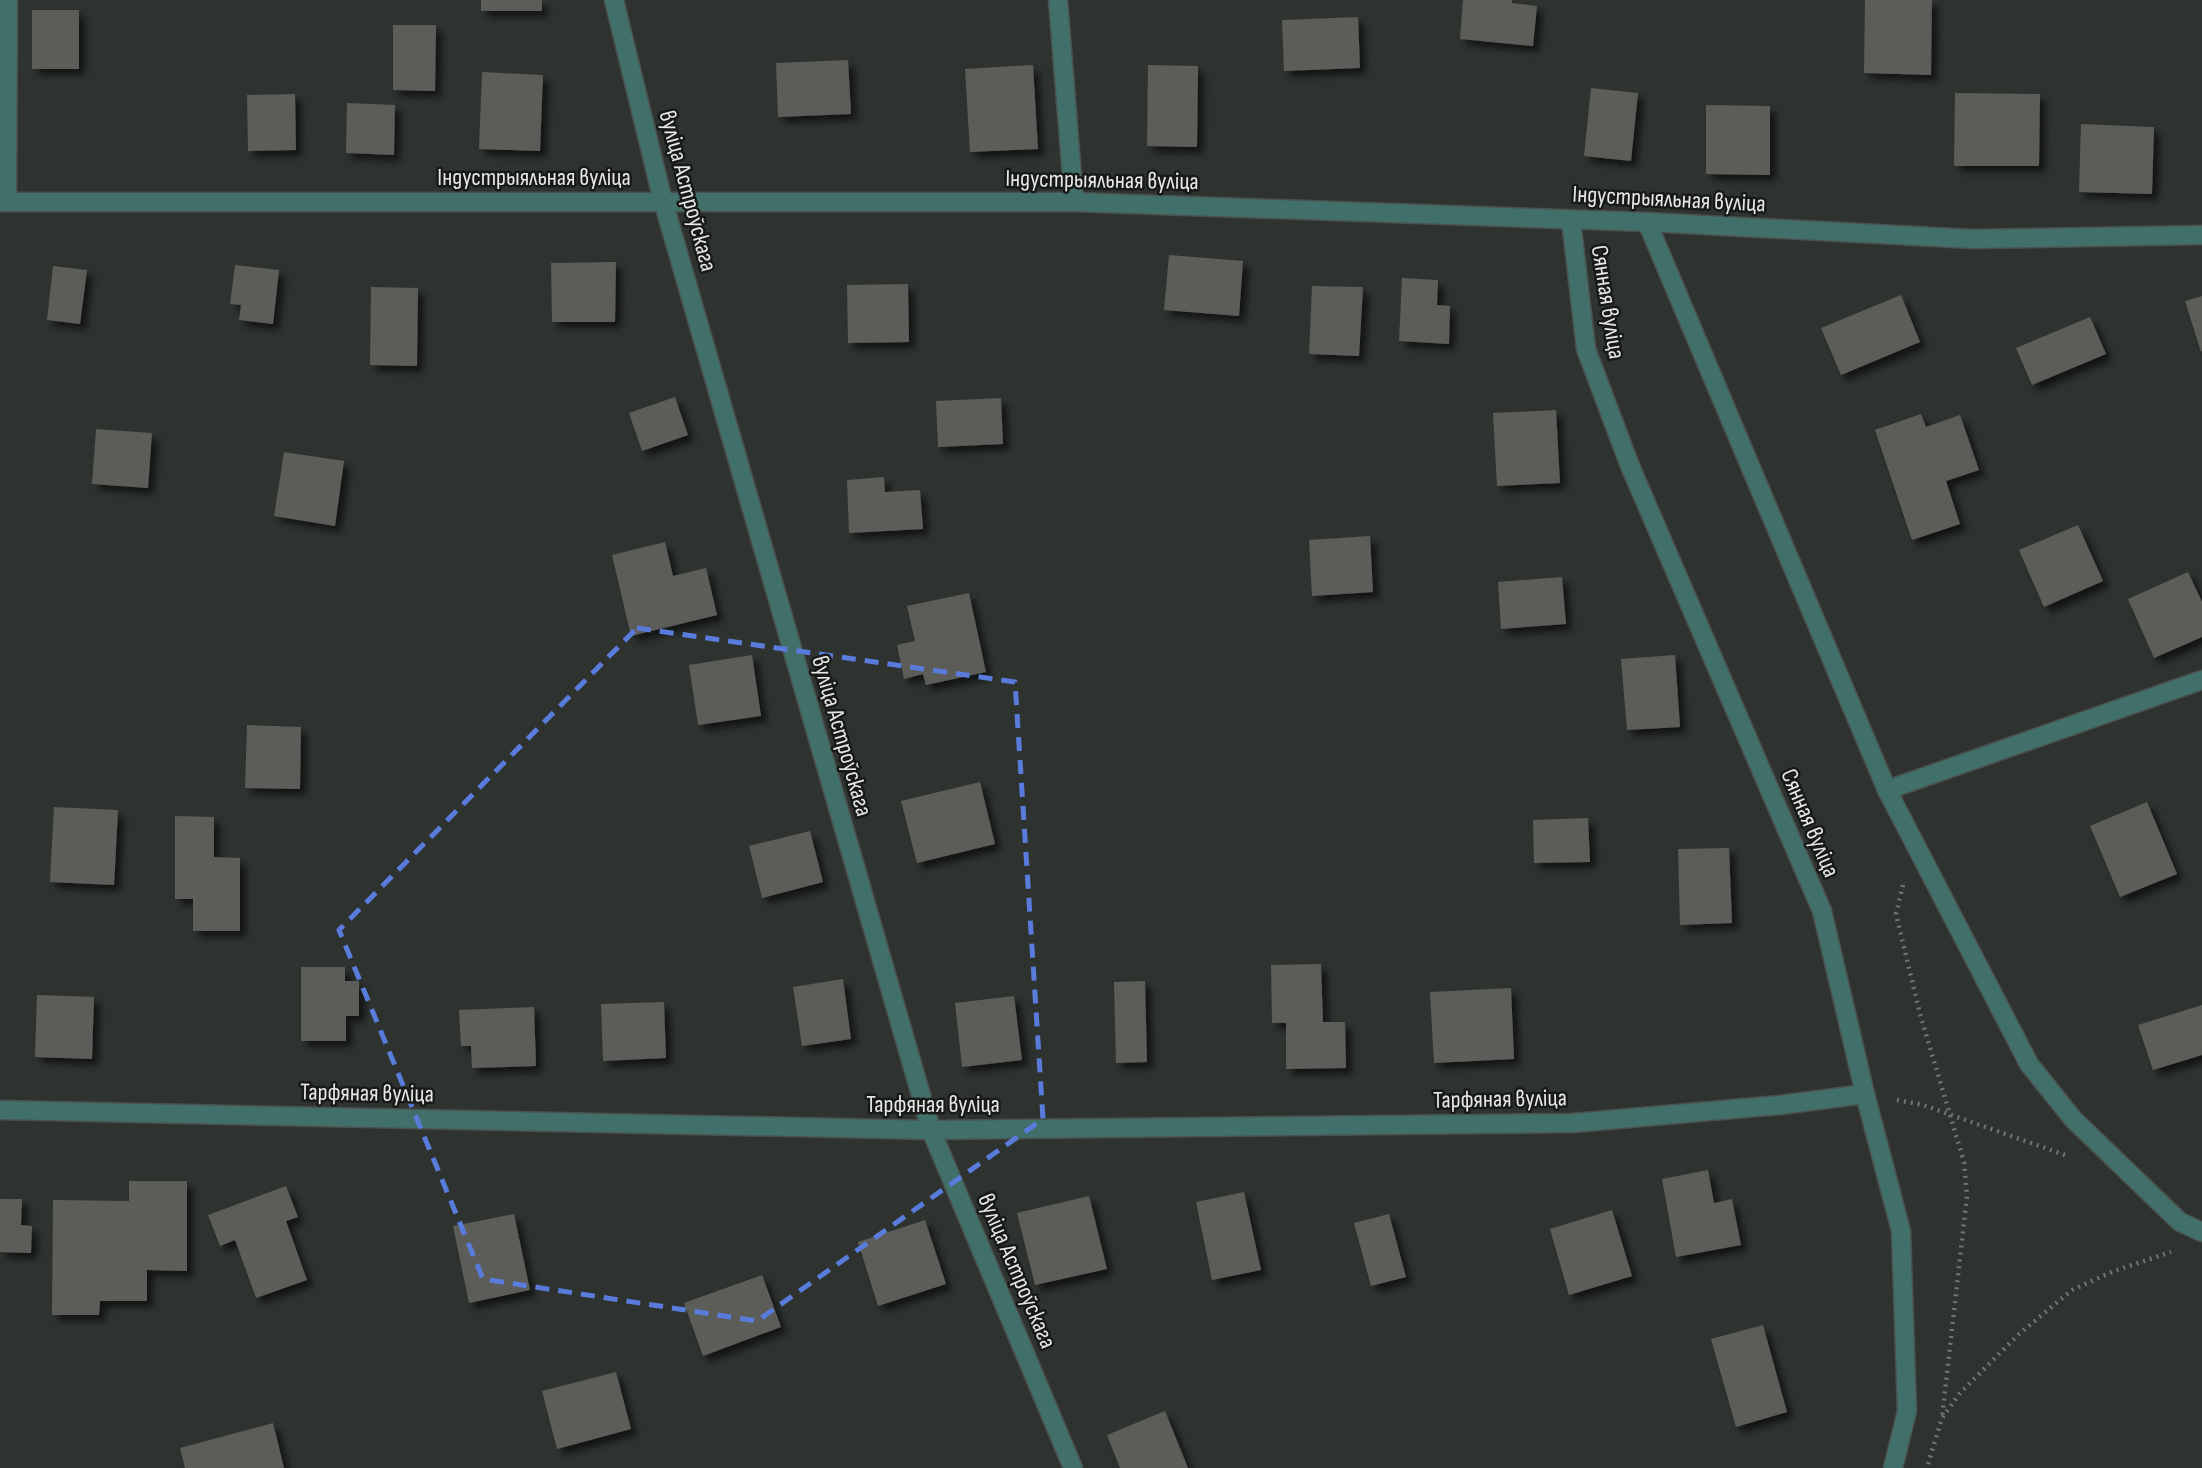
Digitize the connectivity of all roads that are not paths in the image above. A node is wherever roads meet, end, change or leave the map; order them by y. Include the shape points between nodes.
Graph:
1 (8, 0) edge
2 (614, 0) edge
3 (1058, 0) edge
4 (663, 201) junction
5 (4, 202) edge
6 (1074, 202) junction
7 (1570, 220) junction
8 (1647, 222) junction
9 (2202, 235) edge
10 (2202, 680) edge
11 (1887, 790) junction
12 (1865, 1094) junction
13 (0, 1110) edge
14 (931, 1130) junction
15 (2202, 1232) edge
16 (1073, 1468) edge
17 (1893, 1468) edge

1 - 5 street
2 - 4 street, вуліца Астроўскага
3 - 6 street
4 - 5 street, Індустрыяльная вуліца
4 - 6 street, Індустрыяльная вуліца
4 - 14 street, вуліца Астроўскага
6 - 7 street, Індустрыяльная вуліца
7 - 8 street, Індустрыяльная вуліца
7 - 12 street, Сянная вуліца via 1586,349 1630,466 1822,911
8 - 9 street, Індустрыяльная вуліца via 1973,239
8 - 11 street
10 - 11 street
11 - 15 street via 2029,1064 2073,1119 2180,1222
12 - 14 street, Тарфяная вуліца via 1573,1123
12 - 17 street, Сянная вуліца via 1901,1231 1907,1411
13 - 14 street, Тарфяная вуліца
14 - 16 street, вуліца Астроўскага

